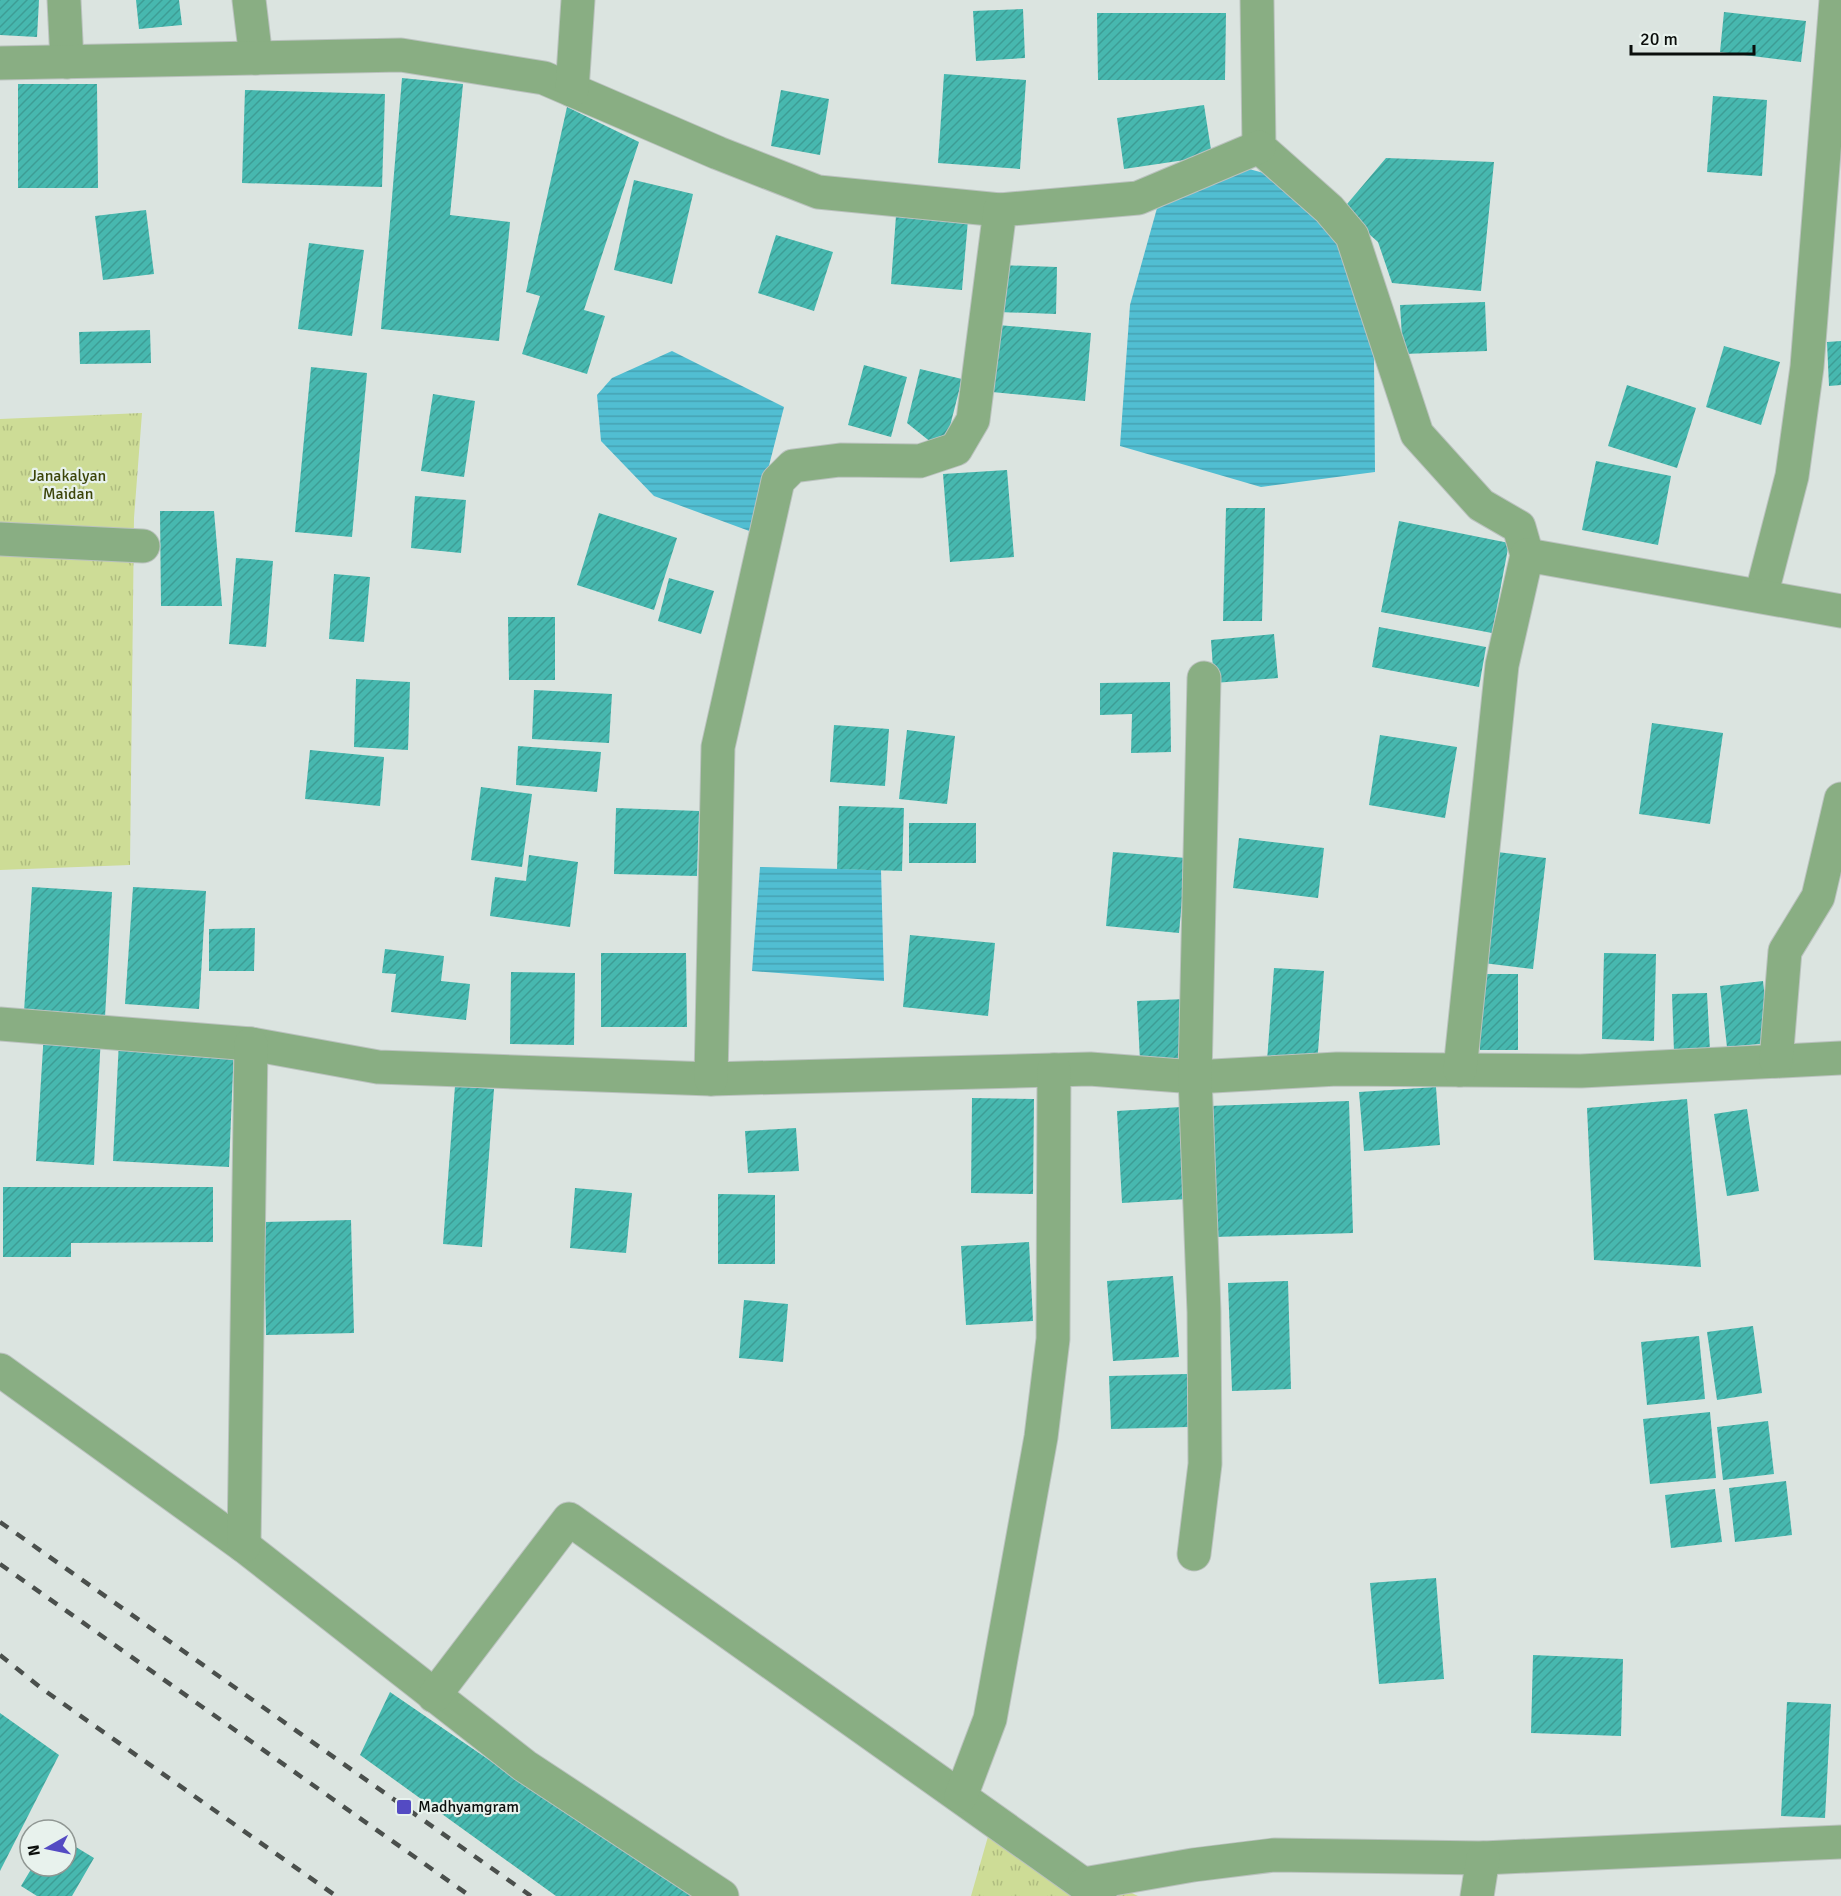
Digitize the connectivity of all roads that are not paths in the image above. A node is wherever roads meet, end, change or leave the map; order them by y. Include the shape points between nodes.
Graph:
1 (64, 0) edge
2 (249, 0) edge
3 (578, 0) edge
4 (1257, 0) edge
5 (1836, 0) edge
6 (256, 58) junction
7 (68, 62) junction
8 (0, 63) edge
9 (572, 90) junction
10 (1259, 147) junction
11 (1000, 210) junction
12 (0, 539) edge
13 (143, 546) dead end
14 (1527, 555) junction
15 (1761, 596) junction
16 (1841, 611) edge
17 (1204, 678) dead end
18 (1841, 799) edge
19 (0, 1024) edge
20 (251, 1044) junction
21 (1841, 1058) edge
22 (1776, 1061) junction
23 (1054, 1070) junction
24 (1460, 1070) junction
25 (1194, 1077) junction
26 (711, 1079) junction
27 (0, 1370) edge
28 (244, 1546) junction
29 (1194, 1554) dead end
30 (434, 1696) junction
31 (961, 1796) junction
32 (1841, 1842) edge
33 (1483, 1858) junction
34 (1092, 1890) edge
35 (722, 1896) edge
36 (1477, 1896) edge

1 - 7 street
2 - 6 street
3 - 9 street
4 - 10 street
5 - 15 street via 1807,367 1792,477
6 - 7 street
6 - 9 street via 401,55 544,78
7 - 8 street
9 - 11 street via 818,192
10 - 11 street via 1138,198
10 - 14 street via 1329,209 1352,236 1417,434 1481,505 1519,527
11 - 26 street via 973,420 956,448 920,461 840,460 793,466 778,481 718,747
12 - 13 street
14 - 15 street
14 - 24 street via 1502,665
15 - 16 street
17 - 25 street
18 - 22 street via 1818,897 1785,951
19 - 20 street
20 - 26 street via 378,1067
20 - 28 street
21 - 22 street
22 - 24 street via 1581,1071
23 - 25 street
23 - 26 street
23 - 31 street via 1053,1339 1041,1437 990,1719
24 - 25 street via 1337,1069
25 - 29 street via 1204,1312 1205,1464
27 - 28 street
28 - 30 street
30 - 31 street via 569,1518
30 - 35 street via 525,1766
31 - 34 street
32 - 33 street
33 - 34 street via 1274,1855 1193,1865
33 - 36 street

